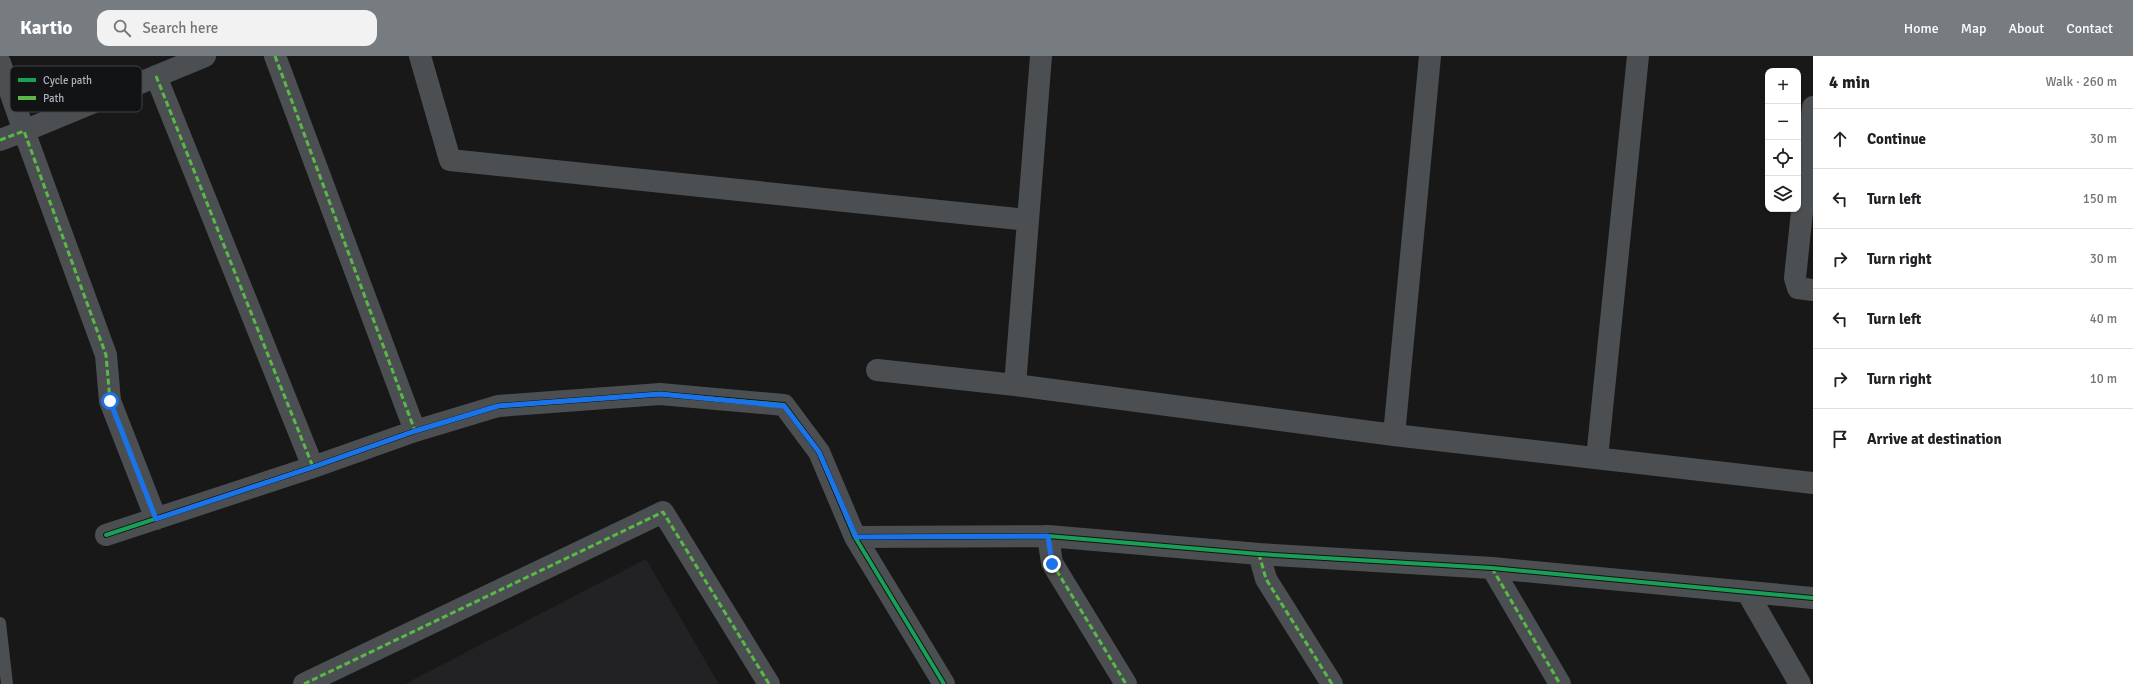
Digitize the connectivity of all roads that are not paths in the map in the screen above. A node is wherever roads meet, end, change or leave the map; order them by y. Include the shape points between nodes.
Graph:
1 (205, 56) edge
2 (275, 56) edge
3 (420, 56) edge
4 (1040, 56) edge
5 (1430, 56) edge
6 (1638, 56) edge
7 (0, 63) edge
8 (156, 76) junction
9 (142, 82) edge
10 (10, 91) edge
11 (1813, 107) edge
12 (17, 112) edge
13 (70, 112) edge
14 (24, 131) junction
15 (0, 140) edge
16 (1027, 220) junction
17 (1813, 290) edge
18 (877, 370) dead end
19 (1014, 385) junction
20 (415, 431) junction
21 (1394, 436) junction
22 (1596, 458) junction
23 (313, 467) junction
24 (1813, 483) edge
25 (156, 519) junction
26 (106, 535) dead end
27 (1048, 536) junction
28 (856, 537) junction
29 (1259, 554) junction
30 (1492, 568) junction
31 (1747, 592) junction
32 (1813, 598) edge
33 (0, 623) edge
34 (7, 684) edge
35 (304, 684) edge
36 (769, 684) edge
37 (944, 684) edge
38 (1126, 684) edge
39 (1332, 684) edge
40 (1560, 684) edge
41 (1800, 684) edge

1 - 8 street
2 - 20 street
3 - 16 street via 450,160
4 - 16 street
5 - 21 street
6 - 22 street
7 - 10 street
8 - 9 street
8 - 23 street
11 - 17 street via 1795,278 1798,288
12 - 14 street
13 - 14 street
14 - 15 street
14 - 25 street via 106,355 110,401
16 - 19 street
18 - 19 street
19 - 21 street
20 - 23 street
20 - 28 street via 498,406 660,394 784,406 819,452
21 - 22 street
22 - 24 street
23 - 25 street
25 - 26 street
27 - 28 street
27 - 29 street
27 - 38 street via 1052,564
28 - 37 street
29 - 30 street
29 - 39 street via 1266,579
30 - 31 street
30 - 40 street
31 - 32 street
31 - 41 street
33 - 34 lane
35 - 36 street via 663,512

